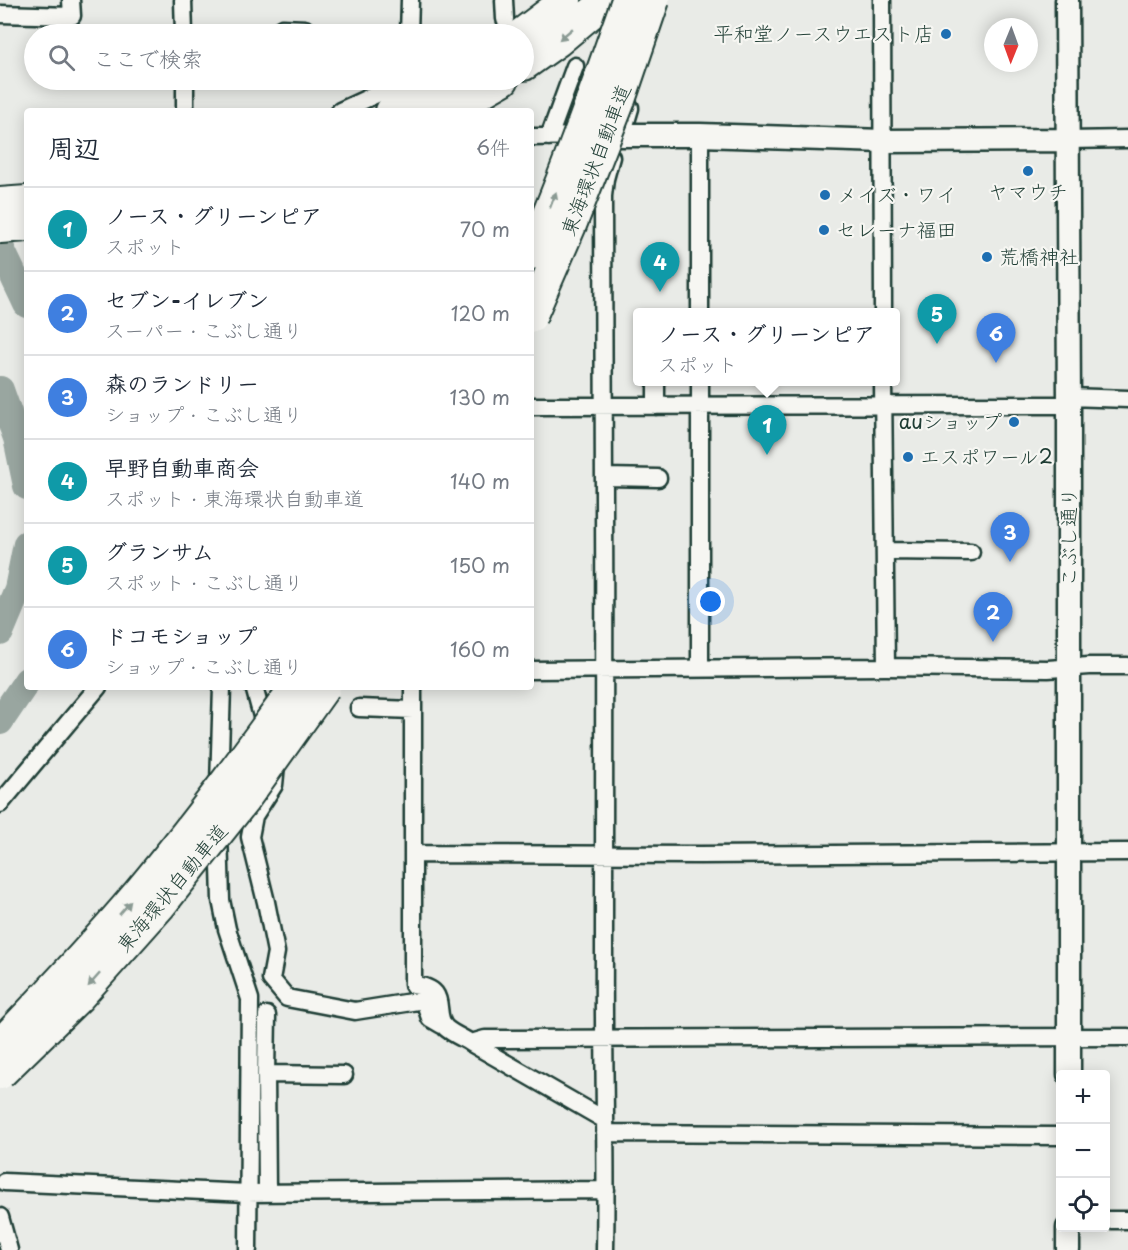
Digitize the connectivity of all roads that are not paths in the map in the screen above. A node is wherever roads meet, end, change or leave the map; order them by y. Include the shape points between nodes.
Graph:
1 (71, 0) edge
2 (183, 0) edge
3 (410, 0) edge
4 (504, 0) edge
5 (566, 0) edge
6 (607, 0) edge
7 (614, 0) edge
8 (627, 0) edge
9 (654, 0) edge
10 (882, 0) edge
11 (1067, 0) edge
12 (0, 14) edge
13 (184, 24) edge
14 (409, 24) edge
15 (512, 24) edge
16 (519, 24) edge
17 (534, 58) edge
18 (575, 66) dead end
19 (185, 90) edge
20 (385, 90) edge
21 (434, 90) edge
22 (485, 90) edge
23 (185, 108) edge
24 (346, 108) edge
25 (397, 108) edge
26 (454, 108) edge
27 (620, 135) junction
28 (700, 135) junction
29 (549, 136) junction
30 (534, 137) edge
31 (1128, 139) edge
32 (1068, 140) junction
33 (883, 141) junction
34 (24, 201) edge
35 (0, 204) edge
36 (24, 226) edge
37 (0, 228) edge
38 (534, 247) edge
39 (700, 308) edge
40 (883, 308) edge
41 (534, 310) edge
42 (656, 386) edge
43 (700, 386) edge
44 (883, 386) edge
45 (1128, 399) edge
46 (1069, 401) junction
47 (883, 404) junction
48 (534, 406) edge
49 (605, 406) junction
50 (656, 406) junction
51 (700, 406) junction
52 (605, 477) junction
53 (658, 478) dead end
54 (885, 551) junction
55 (971, 552) dead end
56 (1128, 666) edge
57 (886, 667) junction
58 (1068, 667) junction
59 (700, 669) junction
60 (534, 670) edge
61 (604, 670) junction
62 (95, 690) edge
63 (222, 690) edge
64 (255, 690) edge
65 (293, 690) edge
66 (323, 690) edge
67 (413, 690) edge
68 (359, 708) dead end
69 (413, 710) junction
70 (0, 804) edge
71 (1069, 852) junction
72 (1128, 852) edge
73 (413, 854) junction
74 (604, 855) junction
75 (267, 1015) dead end
76 (445, 1028) junction
77 (1069, 1037) junction
78 (1128, 1037) edge
79 (603, 1039) junction
80 (471, 1043) junction
81 (0, 1044) edge
82 (1069, 1070) edge
83 (0, 1074) edge
84 (266, 1074) junction
85 (344, 1075) dead end
86 (605, 1127) junction
87 (1056, 1136) edge
88 (4, 1182) dead end
89 (606, 1190) junction
90 (267, 1192) junction
91 (248, 1193) junction
92 (0, 1217) edge
93 (1110, 1220) edge
94 (1128, 1220) edge
95 (1068, 1232) edge
96 (9, 1250) edge
97 (248, 1250) edge
98 (606, 1250) edge
99 (1068, 1250) edge

1 - 12 street via 72,16
2 - 13 street
3 - 14 street
4 - 15 street
5 - 16 highway
6 -> 17 highway
7 - 27 street via 633,57 631,95
38 -> 8 highway, 東海環状自動車道, bridge
9 - 41 highway, 東海環状自動車道, bridge via 620,100
10 - 33 street
11 - 32 street, こぶし通り
18 - 29 street
19 - 23 street
20 - 24 street
21 - 25 highway
22 - 26 highway
27 - 28 street
27 - 29 street
27 - 49 street via 603,196
28 - 33 street
28 - 39 street
29 - 30 street
31 - 32 street
32 - 33 street
32 - 46 street, こぶし通り
33 - 40 street
34 - 35 highway
36 - 37 highway
42 - 50 street
43 - 51 street
44 - 47 street
45 - 46 street
46 - 47 street
46 - 58 street, こぶし通り
47 - 51 street
47 - 54 street
48 - 49 street
49 - 50 street
49 - 52 street
50 - 51 street
51 - 59 street
52 - 53 street
52 - 61 street
54 - 55 street
54 - 57 street
56 - 58 street
57 - 58 street
57 - 59 street
58 - 71 street, こぶし通り
59 - 61 street
60 - 61 street
61 - 74 street
62 - 70 street
63 - 91 street via 221,900 250,999
64 - 76 street via 276,765 274,785 254,816 250,837 276,952 272,979 287,998 355,1011 424,1000 430,1018
81 -> 65 highway, 東海環状自動車道, bridge via 138,893 226,783
66 -> 83 highway, 東海環状自動車道, bridge via 243,802 161,905 80,997
67 - 69 street
68 - 69 street
69 - 73 street
71 - 72 street
71 - 74 street
71 - 77 street, こぶし通り
73 - 74 street
73 - 76 street via 413,985 435,994
74 - 79 street
75 - 84 street
76 - 80 street
77 - 78 street
77 - 79 street
77 - 82 street, こぶし通り
79 - 80 street via 485,1039
79 - 86 street
80 - 86 street
84 - 85 street
84 - 90 street
86 - 87 street
86 - 89 street
88 - 91 street
89 - 90 street
89 - 98 street
90 - 91 street
91 - 97 street
92 - 96 street
93 - 94 street
95 - 99 street

